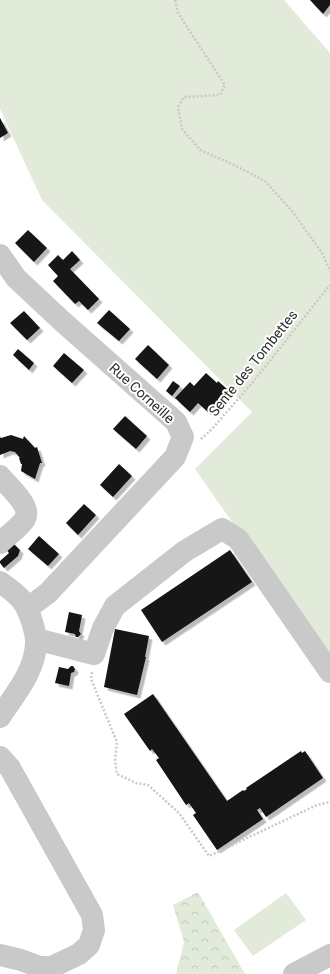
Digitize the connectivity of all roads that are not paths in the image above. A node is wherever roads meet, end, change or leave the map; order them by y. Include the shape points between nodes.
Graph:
1 (0, 255) edge
2 (0, 476) edge
3 (0, 543) edge
4 (0, 582) edge
5 (28, 608) junction
6 (36, 639) junction
7 (330, 672) edge
8 (0, 717) edge
9 (0, 758) edge
10 (330, 954) edge
11 (0, 956) edge
12 (294, 974) edge

1 - 5 street, Rue Corneille via 16,278 176,422 183,437 175,457 48,593
2 - 3 street via 22,501 27,513 24,520
4 - 5 street via 17,594
5 - 6 street
6 - 7 street via 94,654 115,606 185,551 222,530 238,539
6 - 8 street via 30,671
9 - 11 street via 10,768 92,915 94,930 89,945 79,954 52,967 40,967
10 - 12 street

